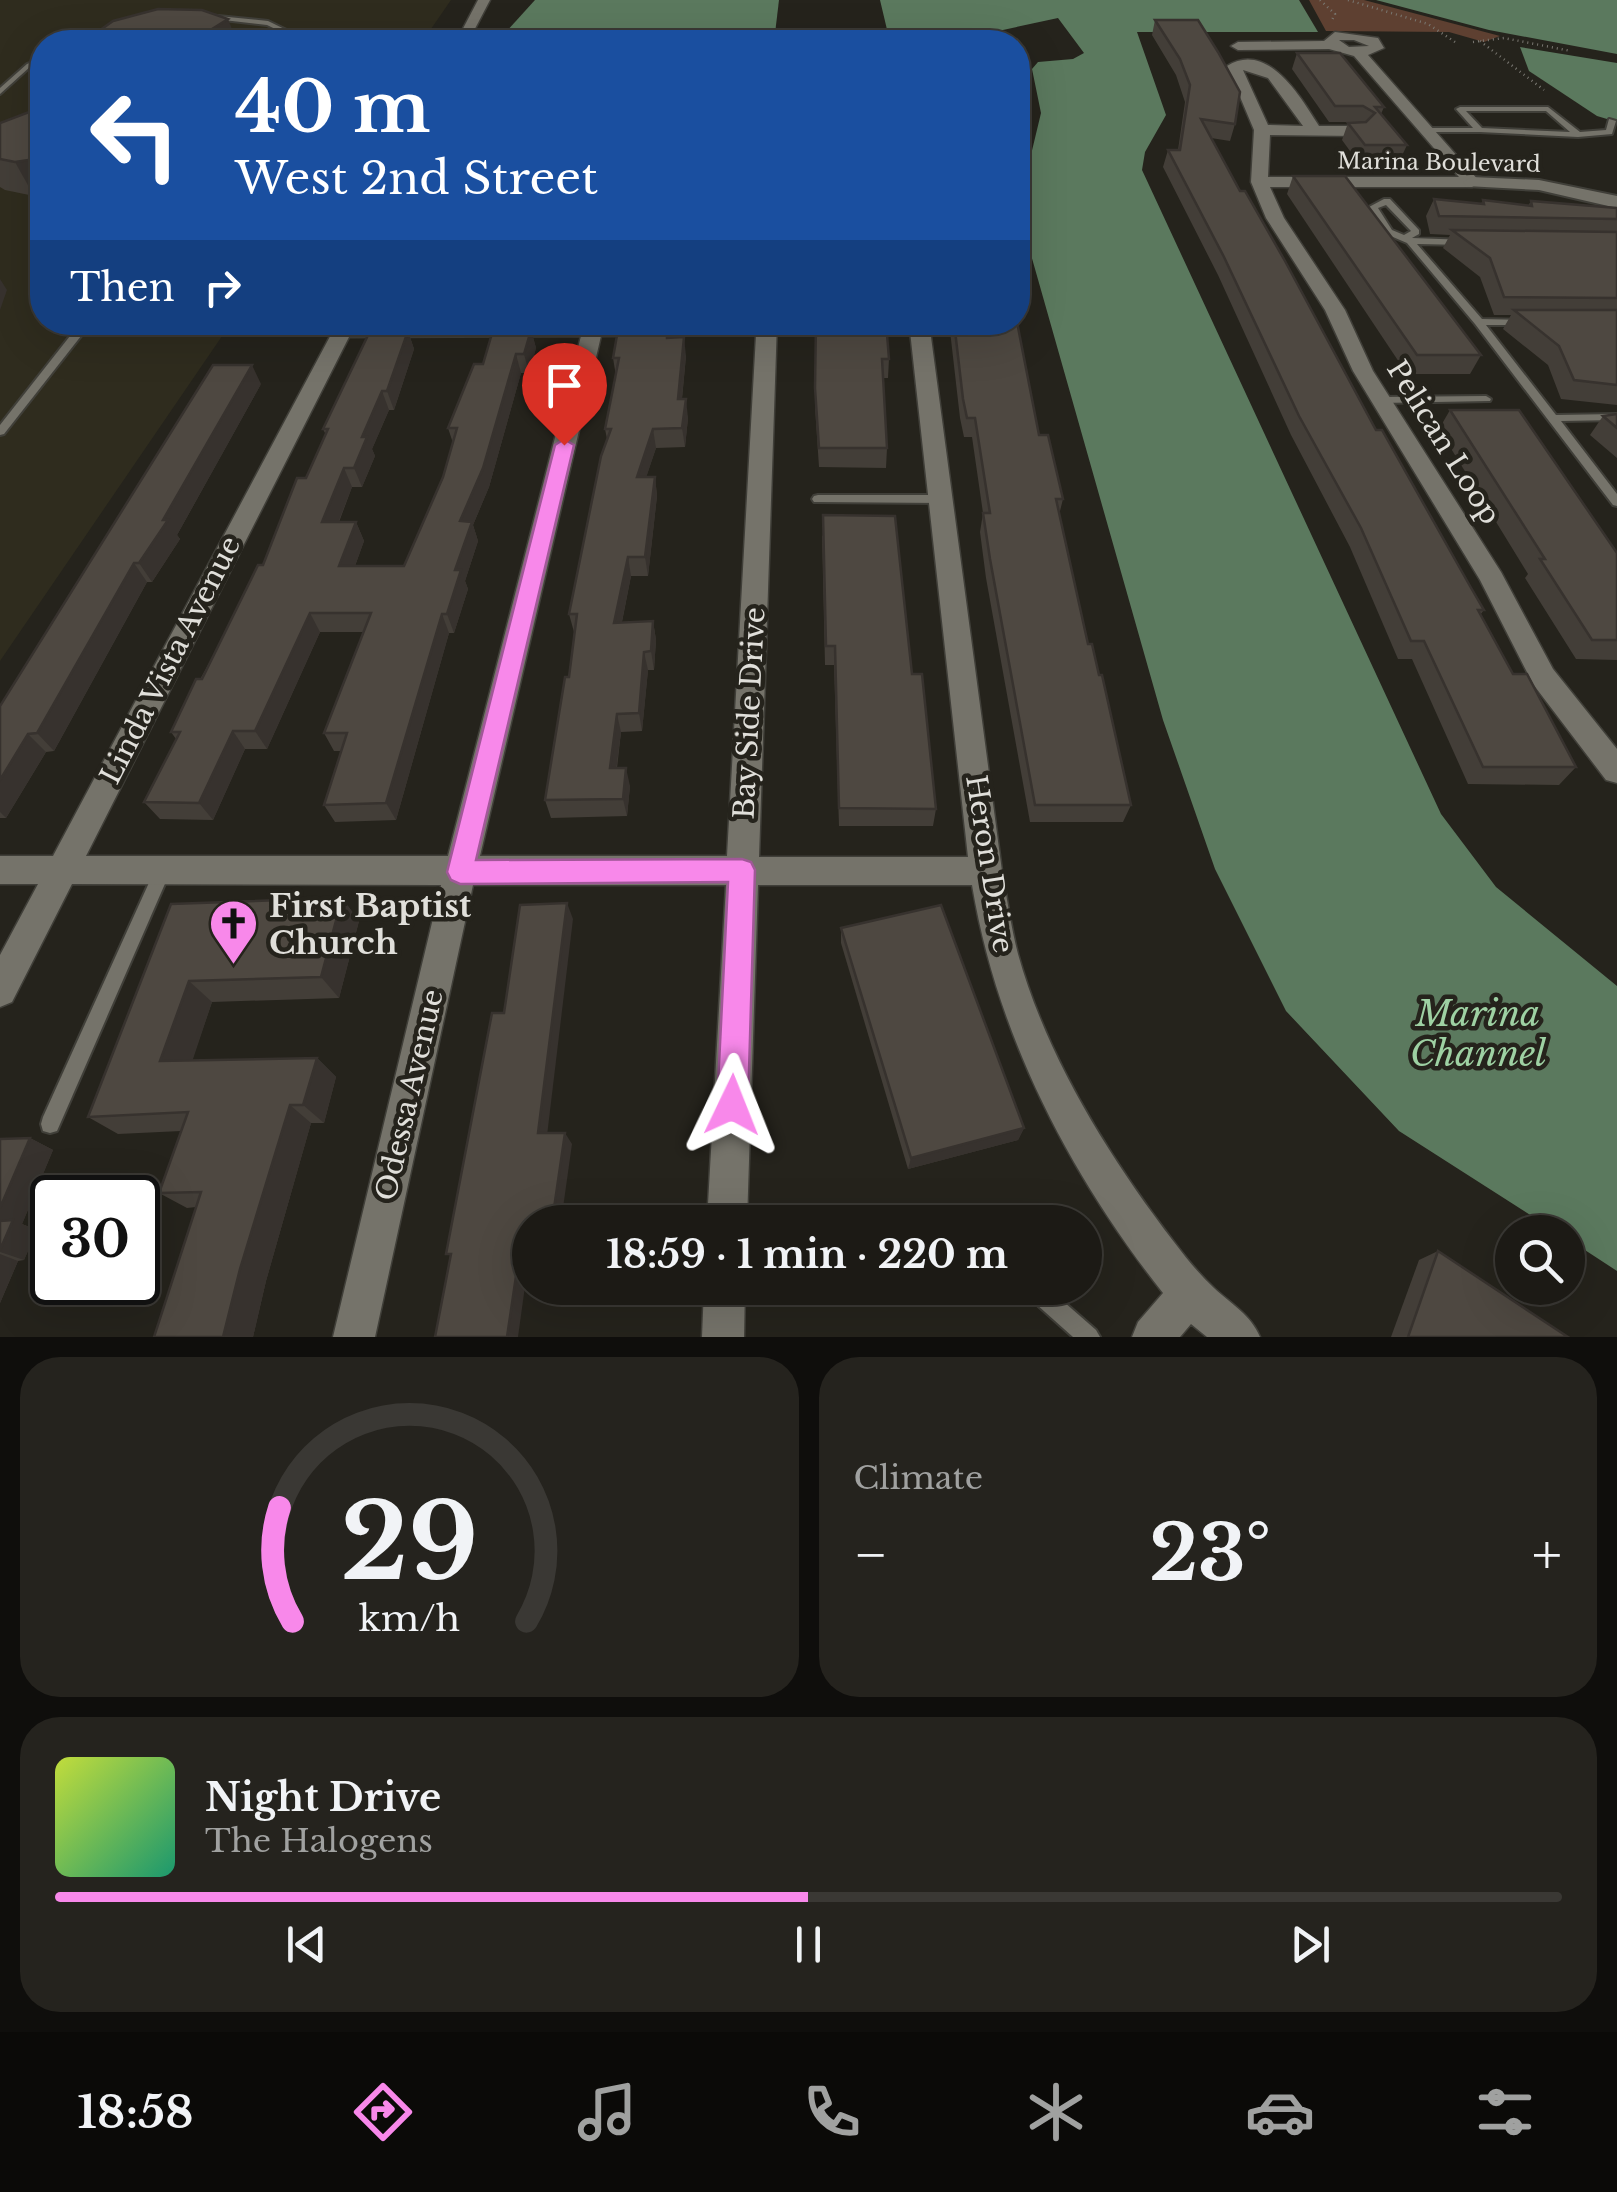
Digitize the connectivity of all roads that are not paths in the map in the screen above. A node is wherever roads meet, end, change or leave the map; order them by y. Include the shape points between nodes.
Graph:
1 (484, 0) edge
2 (194, 19) edge
3 (282, 30) edge
4 (468, 30) edge
5 (1238, 46) dead end
6 (30, 65) edge
7 (0, 92) edge
8 (1612, 122) dead end
9 (1262, 130) junction
10 (1314, 130) junction
11 (1425, 130) junction
12 (1480, 130) junction
13 (1357, 131) edge
14 (1578, 136) junction
15 (1259, 182) junction
16 (1401, 182) junction
17 (1472, 182) junction
18 (1387, 201) junction
19 (1617, 202) edge
20 (1408, 240) junction
21 (1486, 242) edge
22 (1479, 322) junction
23 (1538, 322) edge
24 (77, 335) edge
25 (340, 335) edge
26 (592, 335) edge
27 (767, 335) edge
28 (921, 335) edge
29 (1486, 399) dead end
30 (1381, 400) junction
31 (1552, 418) junction
32 (1617, 418) edge
33 (0, 432) edge
34 (942, 498) junction
35 (818, 499) dead end
36 (1617, 502) edge
37 (1617, 771) edge
38 (62, 868) junction
39 (164, 869) junction
40 (0, 870) edge
41 (742, 870) junction
42 (986, 871) junction
43 (460, 872) junction
44 (0, 990) edge
45 (50, 1124) dead end
46 (728, 1205) edge
47 (1190, 1293) junction
48 (724, 1305) edge
49 (1052, 1305) edge
50 (354, 1337) edge
51 (722, 1337) edge
52 (1089, 1337) edge
53 (1153, 1337) edge
54 (1239, 1337) edge

1 - 4 street
2 - 3 lane via 268,23
5 - 11 street via 1332,45 1329,40 1341,35 1362,37 1377,45 1358,52
6 - 7 lane
8 - 14 lane via 1609,132
9 - 10 street
9 - 10 street, Pelican Loop via 1234,66 1269,69
9 - 15 street, Pelican Loop
10 - 13 street
11 - 12 lane
11 - 17 street
12 - 14 lane
12 - 14 lane via 1460,109 1548,109
15 - 16 street, Marina Boulevard
15 - 30 street, Pelican Loop
16 - 17 street, Marina Boulevard
16 - 18 lane
17 - 19 street, Marina Boulevard via 1539,185
18 - 20 lane via 1416,232
18 - 20 lane via 1373,207 1389,232
20 - 21 lane
20 - 22 lane
22 - 23 lane
22 - 31 lane
24 - 33 lane
25 - 38 street, Linda Vista Avenue
26 - 43 street, Odessa Avenue
27 - 41 street, Bay Side Drive
28 - 34 street, Heron Drive
29 - 30 lane
30 - 37 street, Pelican Loop via 1492,578 1543,676
31 - 32 lane
31 - 36 lane
34 - 35 lane
34 - 42 street, Heron Drive
38 - 39 street
38 - 40 street
38 - 44 street, Linda Vista Avenue
39 - 43 street
39 - 45 lane
41 - 42 street
41 - 43 street
41 - 46 street, Bay Side Drive
42 - 47 street, Heron Drive via 1002,956 1032,1038 1089,1150
43 - 50 street, Odessa Avenue
47 - 53 street
47 - 54 street, Heron Drive
48 - 51 street
49 - 52 lane

